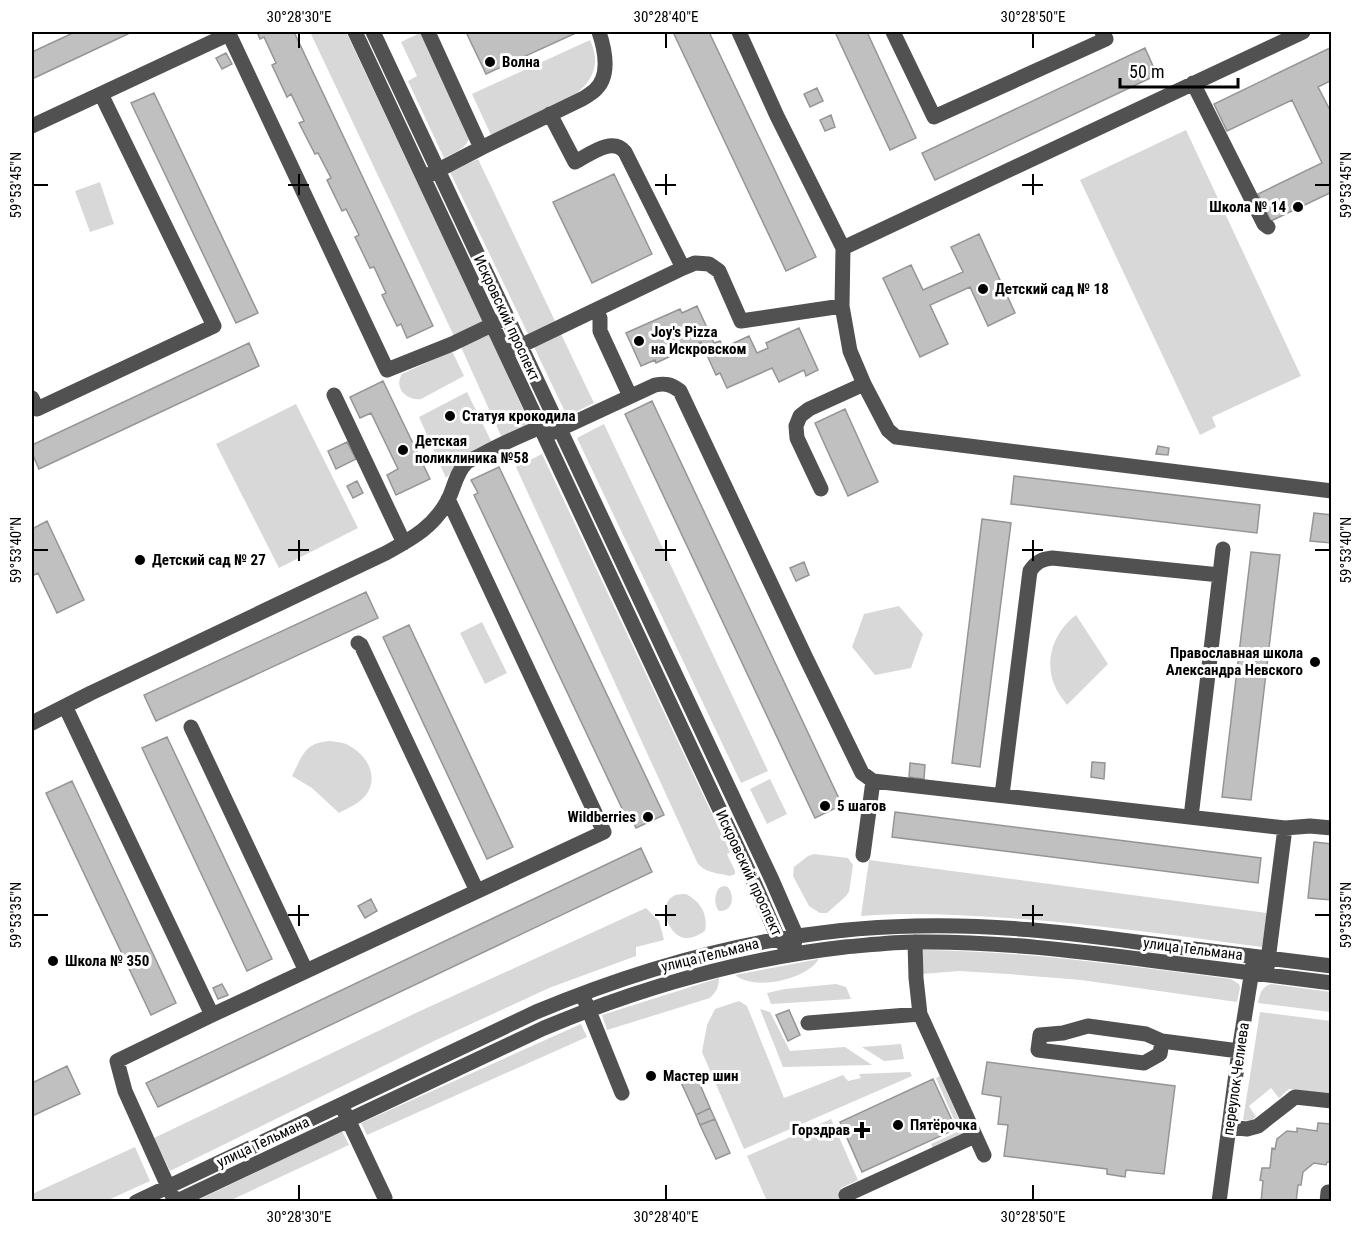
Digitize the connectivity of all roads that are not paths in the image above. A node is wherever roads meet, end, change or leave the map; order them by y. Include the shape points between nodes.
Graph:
1 (354, 32) edge
2 (372, 32) edge
3 (428, 32) edge
4 (599, 32) edge
5 (739, 32) edge
6 (893, 32) edge
7 (1102, 32) edge
8 (1303, 32) edge
9 (1193, 83) junction
10 (101, 94) junction
11 (550, 114) junction
12 (32, 126) edge
13 (481, 148) junction
14 (438, 171) junction
15 (423, 177) junction
16 (1268, 227) dead end
17 (843, 248) junction
18 (683, 268) junction
19 (842, 306) junction
20 (596, 310) junction
21 (507, 318) junction
22 (492, 325) junction
23 (521, 346) junction
24 (506, 353) junction
25 (864, 384) junction
26 (334, 395) dead end
27 (630, 396) junction
28 (32, 398) edge
29 (558, 425) junction
30 (543, 432) junction
31 (821, 489) dead end
32 (1332, 491) edge
33 (448, 499) junction
34 (404, 543) junction
35 (1223, 549) dead end
36 (1220, 575) junction
37 (358, 643) dead end
38 (65, 706) junction
39 (32, 723) edge
40 (191, 727) dead end
41 (873, 780) junction
42 (1002, 795) junction
43 (1191, 817) junction
44 (1285, 828) junction
45 (1332, 828) edge
46 (863, 855) dead end
47 (477, 891) junction
48 (796, 935) junction
49 (778, 938) junction
50 (915, 942) junction
51 (792, 954) junction
52 (1261, 957) junction
53 (1332, 966) edge
54 (306, 971) junction
55 (1259, 974) junction
56 (1332, 983) edge
57 (582, 993) junction
58 (588, 1010) junction
59 (920, 1014) junction
60 (212, 1015) junction
61 (808, 1023) dead end
62 (1162, 1041) junction
63 (1239, 1051) junction
64 (622, 1093) dead end
65 (1332, 1101) edge
66 (341, 1105) junction
67 (348, 1120) junction
68 (1229, 1127) junction
69 (975, 1136) junction
70 (984, 1155) dead end
71 (167, 1187) junction
72 (1332, 1192) edge
73 (846, 1195) dead end
74 (385, 1198) dead end
75 (136, 1202) edge
76 (175, 1202) edge
77 (1219, 1202) edge
78 (1327, 1202) edge

1 - 15 street, Искровский проспект
2 - 14 street, Искровский проспект
3 - 13 street
4 - 11 street via 605,58 602,81 595,91
5 - 17 street
6 - 7 street via 934,117 1106,39
8 - 9 street
9 - 16 street
9 - 17 street
10 - 12 street
10 - 22 street via 229,34 387,370
10 - 28 street via 214,326 37,409
11 - 13 street
11 - 18 street via 575,162 607,146 621,146
13 - 14 street
14 - 15 street
14 - 21 street, Искровский проспект
15 - 22 street, Искровский проспект
17 - 19 street
18 - 19 street via 695,263 709,264 719,271 741,321
18 - 20 street
19 - 25 street via 850,351
20 - 23 street
20 - 27 street via 600,331
21 - 22 street
21 - 23 street, Искровский проспект
22 - 24 street, Искровский проспект
23 - 24 street
23 - 29 street, Искровский проспект
24 - 30 street, Искровский проспект
25 - 31 street via 800,416 797,438
25 - 32 street via 888,430 896,437
26 - 34 street
27 - 29 street
27 - 41 street via 663,383 680,391 862,773
29 - 30 street
29 - 48 street, Искровский проспект
30 - 33 street via 499,445 466,463
30 - 49 street, Искровский проспект
33 - 34 street via 435,520
33 - 47 street via 604,832
34 - 38 street
35 - 36 street
36 - 42 street via 1052,558 1035,563 1030,571
36 - 43 street
37 - 47 street
38 - 39 street
38 - 60 street
40 - 54 street
41 - 42 street
41 - 46 street
42 - 43 street
43 - 44 street
44 - 45 street
44 - 52 street, переулок Челиева
47 - 54 street
48 - 49 street, улица Тельмана
48 - 51 street, Искровский проспект
48 - 52 street, улица Тельмана via 915,926 1010,928
49 - 51 street, Искровский проспект
49 - 57 street, улица Тельмана via 661,966
50 - 51 street, улица Тельмана
50 - 55 street, улица Тельмана via 1081,951
50 - 59 street
51 - 58 street, улица Тельмана via 668,982
52 - 53 street, улица Тельмана
52 - 55 street, переулок Челиева
54 - 60 street
55 - 56 street, улица Тельмана
55 - 63 street, переулок Челиева
57 - 58 street
57 - 66 street, улица Тельмана
58 - 64 street
58 - 67 street, улица Тельмана
59 - 61 street
59 - 69 street
60 - 71 street via 117,1061 125,1091
62 - 62 street via 1160,1054 1143,1063 1038,1050 1040,1035 1088,1026 1146,1034
62 - 63 street
63 - 68 street, переулок Челиева
65 - 68 street via 1295,1097 1258,1126
66 - 67 street
66 - 71 street, улица Тельмана
67 - 74 street
67 - 76 street, улица Тельмана
68 - 77 street, переулок Челиева
69 - 70 street
69 - 73 street
71 - 75 street, улица Тельмана
71 - 76 street
72 - 78 street via 1328,1192

